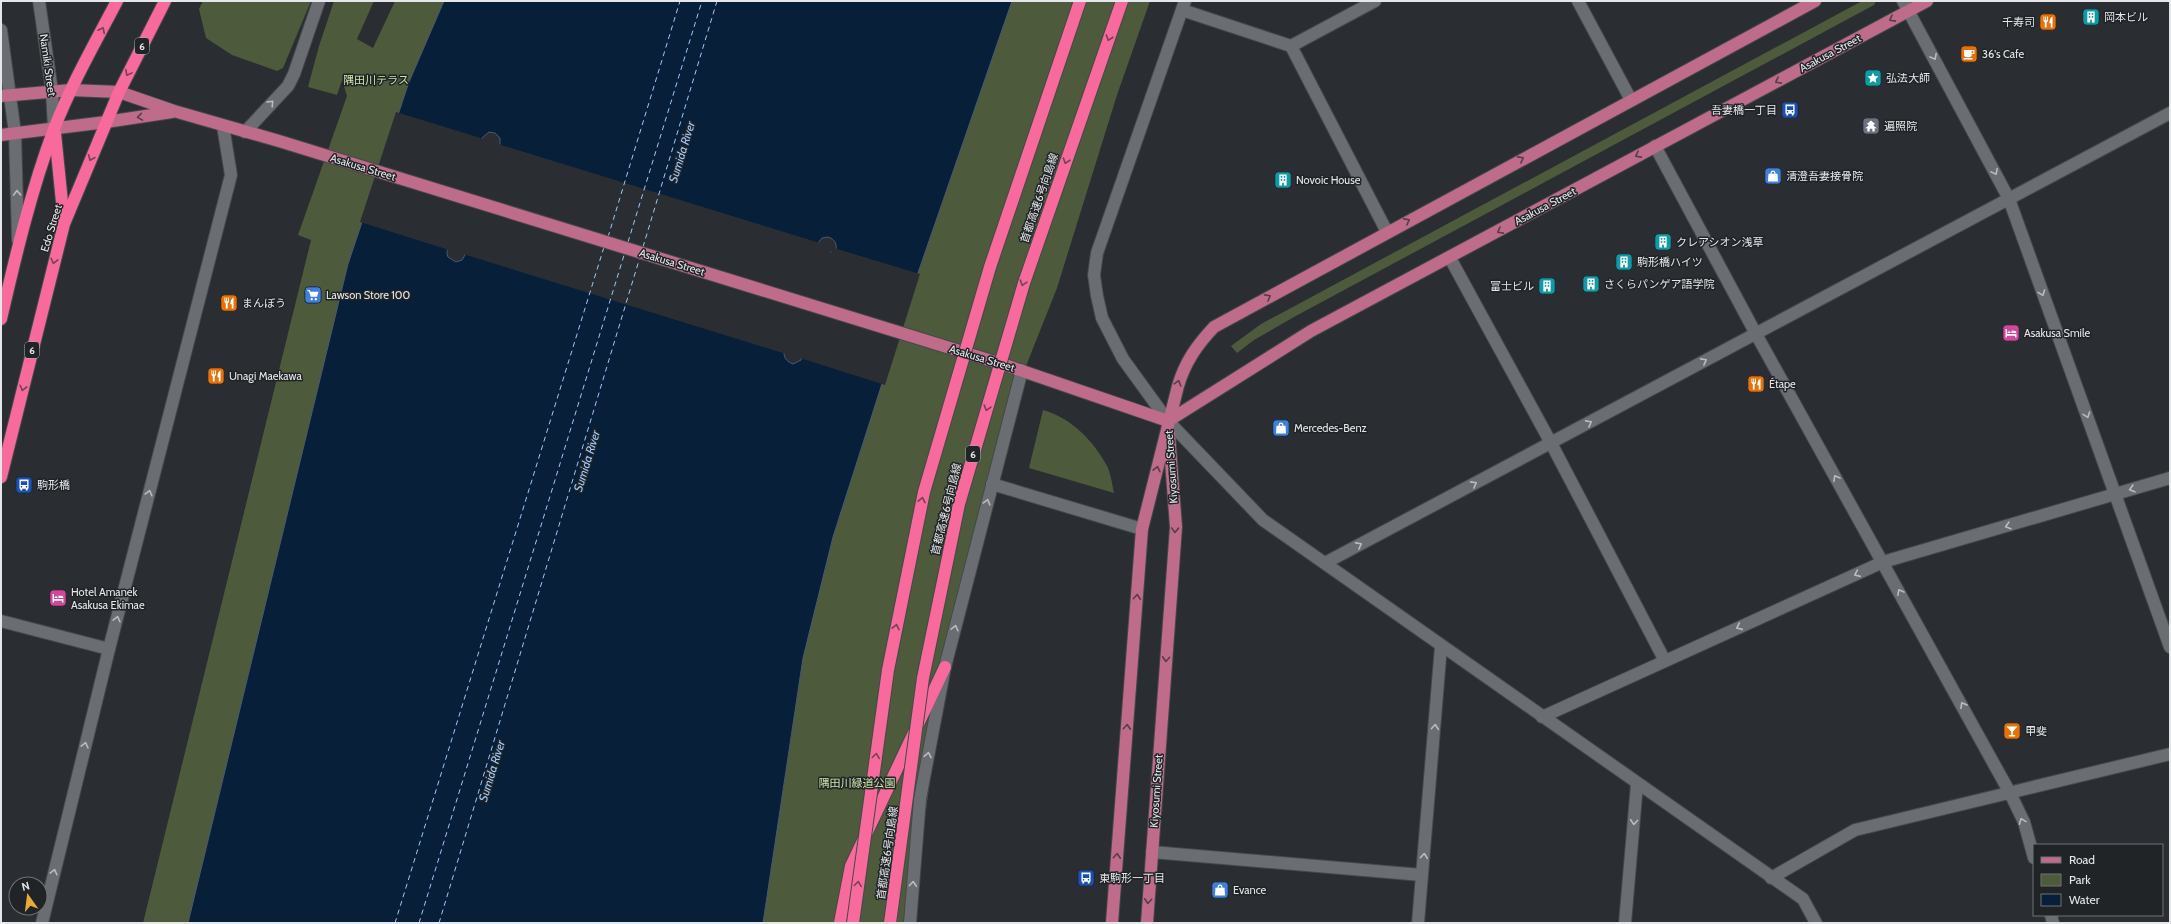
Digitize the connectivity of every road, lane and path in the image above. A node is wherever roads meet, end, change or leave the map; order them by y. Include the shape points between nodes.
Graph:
1 (39, 1) edge
2 (116, 1) edge
3 (165, 1) edge
4 (319, 1) edge
5 (1080, 1) edge
6 (1122, 1) edge
7 (1375, 1) edge
8 (1578, 1) edge
9 (1815, 1) edge
10 (1927, 1) edge
11 (1184, 6) edge
12 (1906, 6) edge
13 (1, 30) edge
14 (1291, 46) junction
15 (71, 90) junction
16 (52, 91) junction
17 (119, 92) junction
18 (5, 96) edge
19 (1631, 100) junction
20 (174, 111) junction
21 (2170, 113) edge
22 (106, 122) junction
23 (223, 126) junction
24 (54, 128) junction
25 (245, 132) junction
26 (15, 133) junction
27 (1, 135) edge
28 (1655, 146) junction
29 (2009, 199) junction
30 (64, 224) junction
31 (1387, 232) junction
32 (18, 246) junction
33 (1450, 258) junction
34 (1, 318) edge
35 (1756, 334) junction
36 (1022, 370) junction
37 (1168, 421) junction
38 (1551, 443) junction
39 (1, 477) edge
40 (2170, 478) edge
41 (992, 484) junction
42 (2115, 494) junction
43 (1142, 529) junction
44 (1883, 562) junction
45 (1325, 563) junction
46 (1, 621) edge
47 (1441, 646) junction
48 (2170, 647) edge
49 (109, 649) junction
50 (1665, 661) junction
51 (945, 667) junction
52 (1542, 717) junction
53 (2170, 754) edge
54 (1637, 784) junction
55 (2010, 793) junction
56 (1152, 852) junction
57 (2033, 854) edge
58 (1422, 875) junction
59 (1771, 878) junction
60 (42, 923) edge
61 (840, 923) edge
62 (853, 923) edge
63 (890, 923) edge
64 (910, 923) edge
65 (1112, 923) edge
66 (1147, 923) edge
67 (1418, 923) edge
68 (1625, 923) edge
69 (1816, 923) edge

1 - 16 street, Namiki Street
15 -> 2 highway
3 -> 17 highway, Edo Street / 6
25 -> 4 street via 288,86
62 -> 5 highway, 首都高速6号向島線, bridge via 888,670 924,492 990,268
6 -> 63 highway, 首都高速6号向島線 / 6, bridge via 1024,283 959,504 923,678
7 - 14 street
8 - 19 street
9 - 19 main road
10 - 12 main road, Asakusa Street
11 - 14 street
11 - 37 street via 1097,253 1094,275 1102,318 1113,342
12 -> 28 main road, Asakusa Street
12 -> 29 street
13 - 18 street
14 - 31 street
15 - 16 main road, Asakusa Street
15 - 17 main road, Asakusa Street
15 - 24 highway
16 - 18 main road, Asakusa Street
16 - 24 street, Namiki Street
17 - 20 main road, Asakusa Street
17 - 22 highway, Edo Street / 6
18 - 26 street
31 -> 19 main road
20 -> 22 main road, Asakusa Street
20 - 23 main road, Asakusa Street
21 - 29 street
22 - 24 main road, Asakusa Street
22 -> 30 highway, Edo Street / 6
23 - 25 main road, Asakusa Street
49 -> 23 street via 231,175
24 - 26 main road, Asakusa Street
24 - 30 highway
24 - 32 highway via 24,218
25 - 36 main road, Asakusa Street, bridge
26 - 27 main road, Asakusa Street
32 -> 26 street
28 -> 33 main road, Asakusa Street
28 - 35 street
29 - 35 street
29 -> 42 street
30 -> 39 highway, Edo Street / 6
37 -> 31 main road via 1184,367 1198,343 1214,327
32 - 34 highway
33 - 37 main road, Asakusa Street via 1311,331
33 - 38 street
38 -> 35 street
44 -> 35 street
36 - 37 main road, Asakusa Street
36 - 41 street
43 -> 37 main road, Kiyosumi Street
37 - 45 street via 1263,520
37 -> 56 main road, Kiyosumi Street via 1176,527
45 -> 38 street
38 - 50 street
40 -> 42 street
41 - 43 street
51 -> 41 street
42 -> 44 street
42 - 48 street
65 -> 43 main road, Kiyosumi Street
44 -> 50 street
55 -> 44 street
45 - 47 street
46 - 49 street
47 - 52 street
58 -> 47 street
60 -> 49 street
50 - 52 street
51 - 61 highway via 851,866
64 -> 51 street via 920,799
52 - 54 street
53 - 55 street
54 - 59 street
54 -> 68 street
57 -> 55 street via 2024,822
55 - 59 street via 1855,830
56 - 58 street
56 -> 66 main road, Kiyosumi Street
58 - 67 street
59 - 69 street via 1803,899

